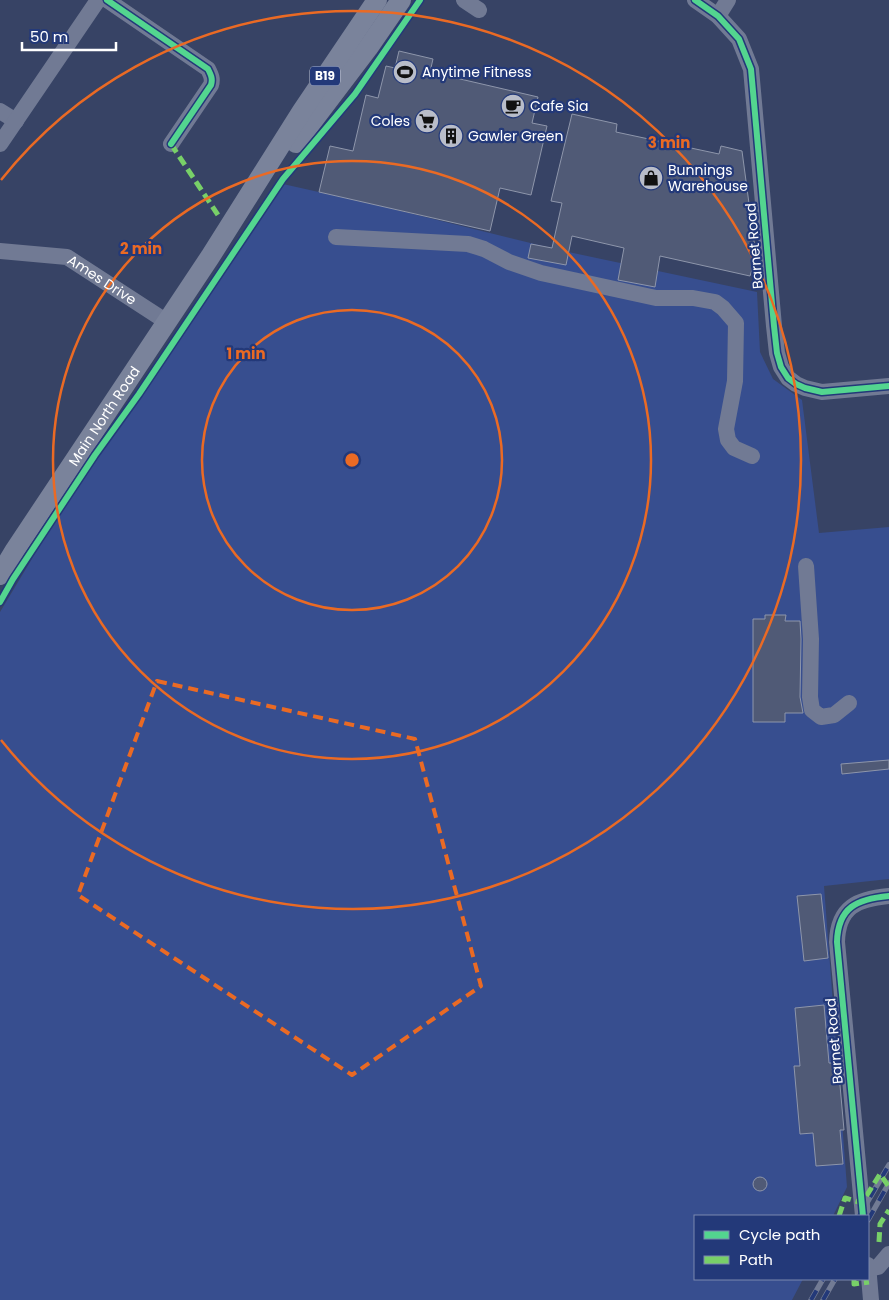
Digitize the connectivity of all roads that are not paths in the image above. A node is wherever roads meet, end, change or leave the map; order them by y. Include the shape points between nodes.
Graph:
1 (98, 0) edge
2 (107, 0) edge
3 (377, 0) edge
4 (401, 0) edge
5 (464, 0) edge
6 (695, 0) edge
7 (728, 0) edge
8 (479, 10) dead end
9 (718, 16) junction
10 (0, 111) edge
11 (16, 120) junction
12 (0, 144) edge
13 (171, 144) dead end
14 (336, 237) dead end
15 (0, 251) edge
16 (210, 257) junction
17 (167, 322) junction
18 (889, 376) edge
19 (883, 387) edge
20 (752, 456) dead end
21 (806, 566) dead end
22 (0, 575) edge
23 (849, 703) dead end
24 (889, 896) edge
25 (863, 1215) edge
26 (889, 1254) edge
27 (869, 1269) edge
28 (869, 1279) edge
29 (871, 1300) edge

1 - 11 street
2 - 13 street via 211,74 211,85
3 - 16 main road, Main North Road / B19
4 - 16 main road, Main North Road / B19
5 - 8 street
6 - 9 street, Barnet Road
7 - 9 street
9 - 19 street, Barnet Road via 739,39 751,69 774,326 781,367 796,384 822,392
10 - 11 street
11 - 12 street
14 - 20 street via 468,244 540,273 656,298 693,298 715,302 736,323 735,381 726,429 728,440 734,448
15 - 17 street, Ames Drive via 67,257
16 - 17 main road, Main North Road / B19
17 - 22 main road, Main North Road / B19
18 - 19 street
21 - 23 street via 812,710 821,718 834,715
24 - 25 street, Barnet Road via 869,898 852,906 837,931
26 - 27 street via 878,1267
28 - 29 street

